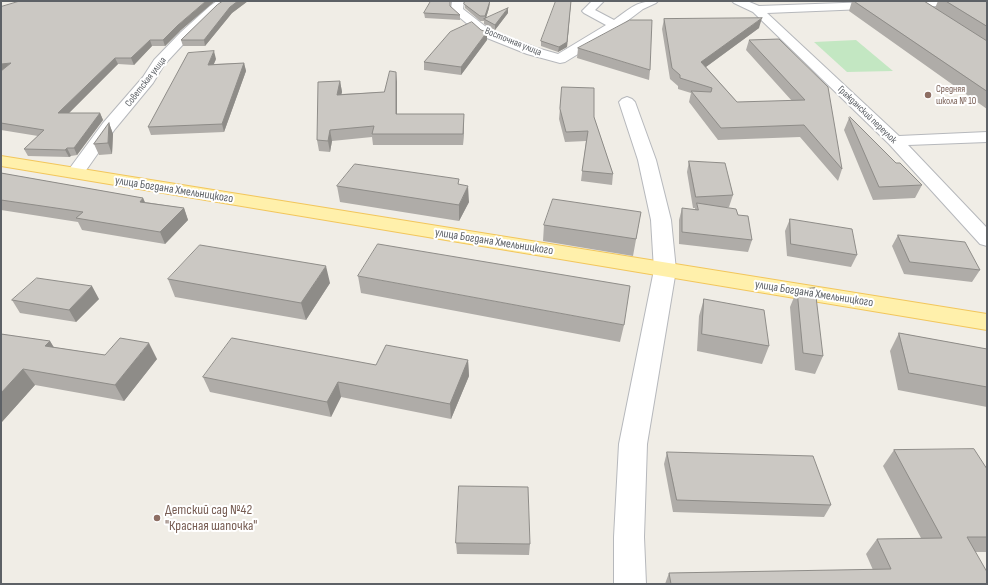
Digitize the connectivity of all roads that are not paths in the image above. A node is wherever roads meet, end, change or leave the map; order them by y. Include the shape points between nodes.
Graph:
1 (225, 1) edge
2 (458, 1) edge
3 (598, 1) edge
4 (652, 1) edge
5 (738, 1) edge
6 (916, 2) edge
7 (987, 2) edge
8 (757, 10) junction
9 (937, 16) edge
10 (614, 25) junction
11 (627, 102) dead end
12 (987, 137) edge
13 (894, 141) junction
14 (1, 161) edge
15 (76, 172) junction
16 (987, 240) edge
17 (665, 270) junction
18 (987, 322) edge
19 (630, 584) edge

1 - 15 street, Советская улица via 191,29 159,63
2 - 10 street, Восточная улица via 457,10 486,32 532,51 560,59
3 - 10 street via 588,11
4 - 10 street
5 - 8 street, Гражданский переулок
6 - 7 street
6 - 8 street
6 - 9 street
8 - 13 street, Гражданский переулок
11 - 17 street via 647,160 661,220
12 - 13 street
13 - 16 street, Гражданский переулок
14 - 15 main road, улица Богдана Хмельницкого
15 - 17 main road, улица Богдана Хмельницкого
17 - 18 main road, улица Богдана Хмельницкого
17 - 19 street via 633,444 629,537

